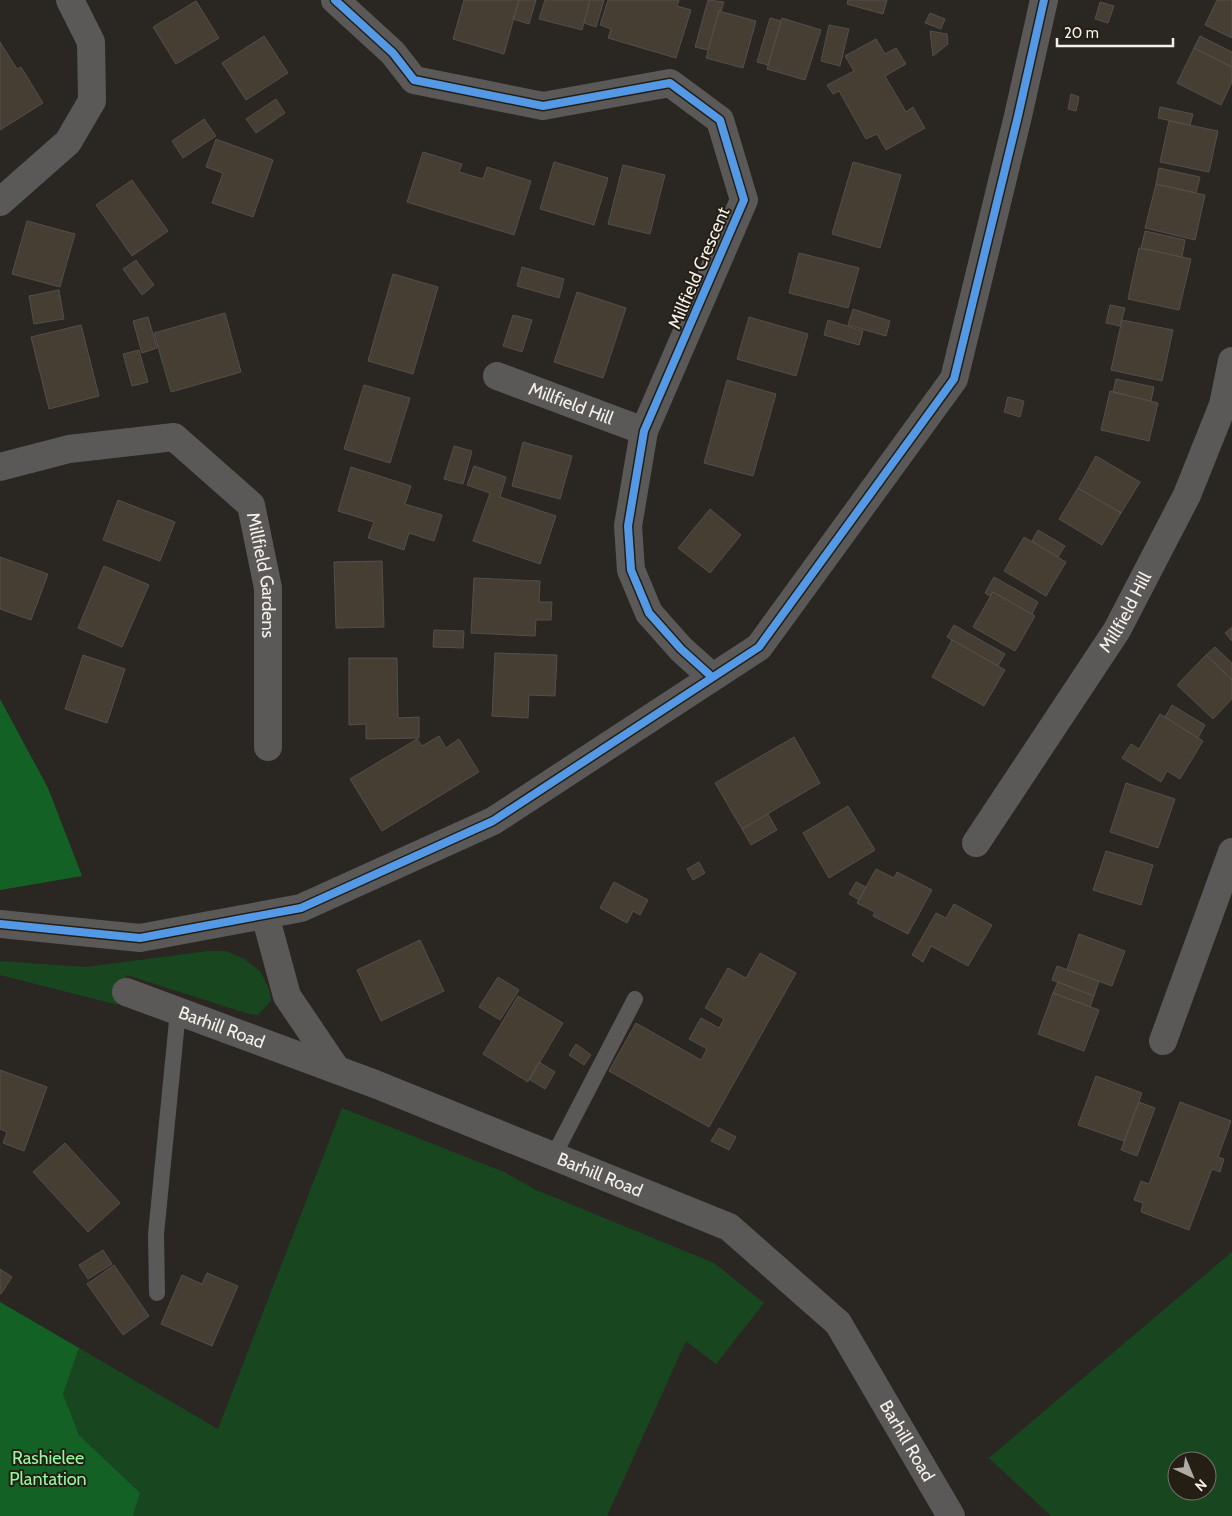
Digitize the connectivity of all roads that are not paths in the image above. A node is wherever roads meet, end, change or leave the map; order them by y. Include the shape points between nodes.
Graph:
1 (70, 0) edge
2 (335, 0) edge
3 (1044, 0) edge
4 (0, 202) edge
5 (1232, 361) edge
6 (497, 376) dead end
7 (644, 431) junction
8 (0, 467) edge
9 (712, 678) junction
10 (268, 747) dead end
11 (976, 843) dead end
12 (1232, 852) edge
13 (265, 915) junction
14 (0, 924) edge
15 (126, 992) dead end
16 (635, 999) dead end
17 (178, 1011) junction
18 (1163, 1041) dead end
19 (337, 1070) junction
20 (554, 1156) junction
21 (157, 1293) dead end
22 (951, 1516) edge

1 - 4 street via 91,42 92,101 68,142
2 - 7 street, Millfield Crescent via 393,53 414,80 543,106 670,83 720,120 744,200
3 - 9 street via 954,379 759,647
5 - 11 street, Millfield Hill via 1224,405 1187,494 1118,630
6 - 7 street, Millfield Hill
7 - 9 street, Millfield Crescent via 628,526 631,570 649,613
8 - 10 street, Millfield Gardens via 69,449 174,437 251,505 268,588
9 - 13 street via 493,821 301,908
12 - 18 street
13 - 14 street via 140,938
13 - 19 street via 287,996
15 - 17 street, Barhill Road
16 - 20 lane
17 - 19 street, Barhill Road
17 - 21 lane via 156,1234
19 - 20 street, Barhill Road
20 - 22 street, Barhill Road via 729,1227 838,1323

